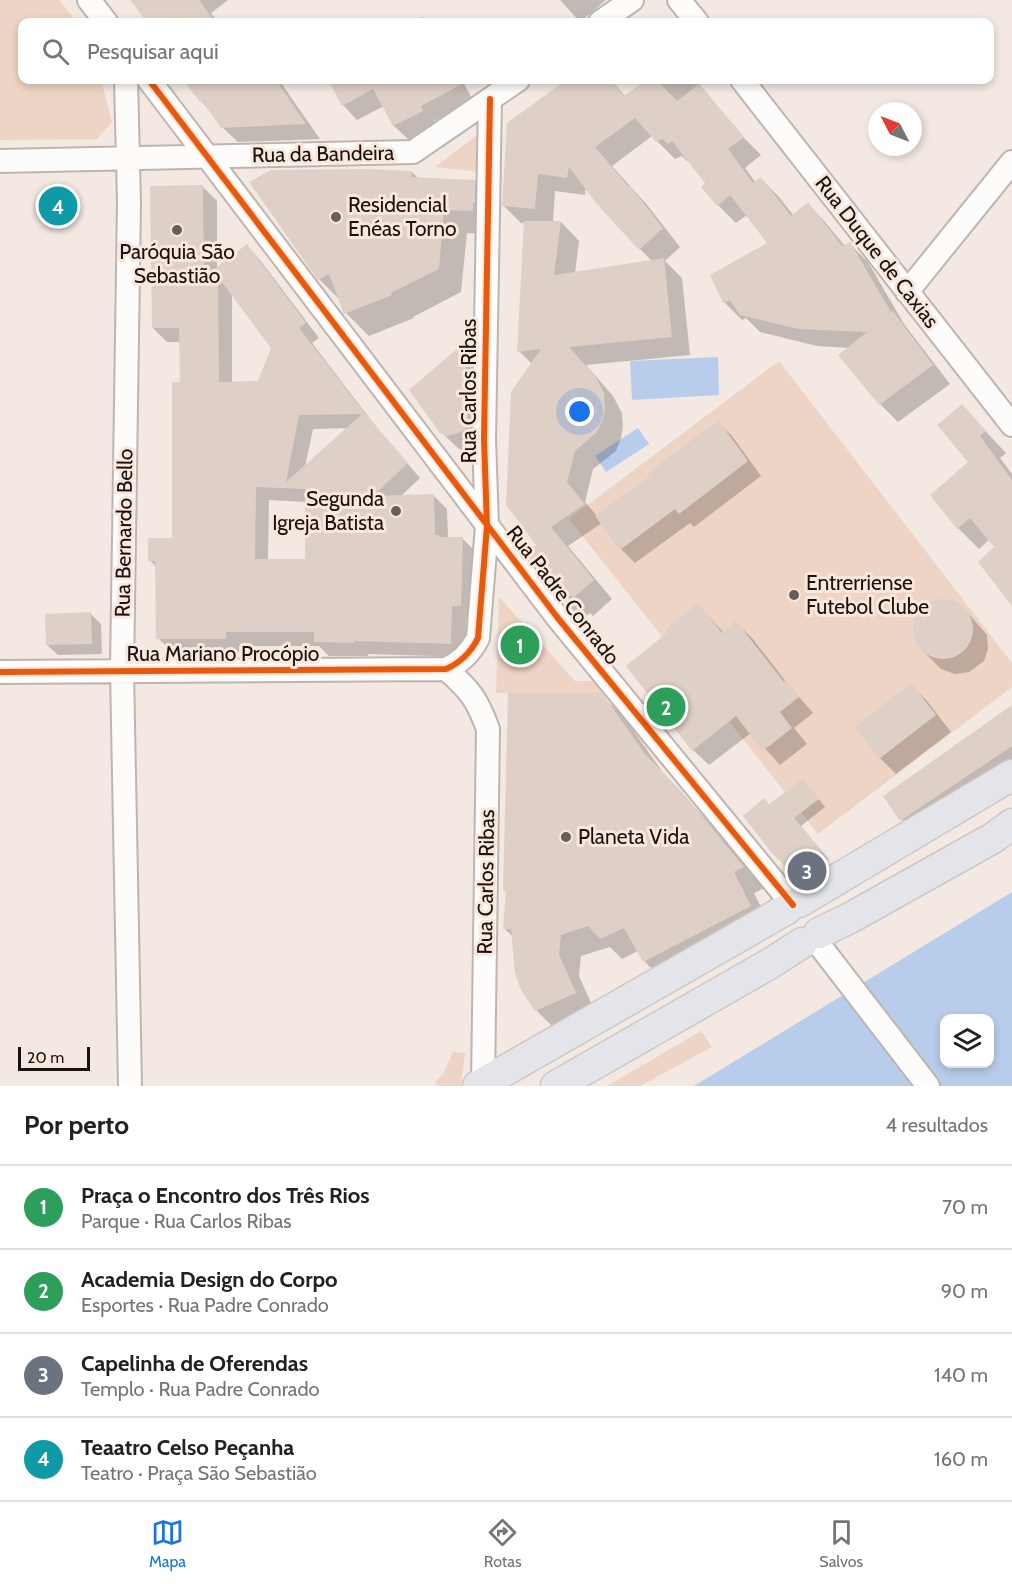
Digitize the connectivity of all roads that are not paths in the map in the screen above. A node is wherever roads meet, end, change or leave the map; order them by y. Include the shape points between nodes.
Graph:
1 (89, 0) edge
2 (632, 0) edge
3 (680, 0) edge
4 (103, 18) edge
5 (606, 18) edge
6 (694, 18) edge
7 (126, 84) edge
8 (152, 84) edge
9 (512, 84) edge
10 (745, 84) edge
11 (495, 96) junction
12 (207, 157) junction
13 (127, 159) junction
14 (0, 161) edge
15 (1012, 162) edge
16 (907, 291) junction
17 (1012, 425) edge
18 (487, 526) junction
19 (446, 669) junction
20 (122, 671) junction
21 (0, 672) edge
22 (1012, 775) edge
23 (1012, 824) edge
24 (793, 905) junction
25 (812, 938) junction
26 (481, 1085) edge
27 (130, 1086) edge
28 (556, 1086) edge
29 (928, 1086) edge

1 - 4 street
2 - 5 street
3 - 6 street
7 - 13 street, Rua Bernardo Bello
8 - 12 street, Rua Padre Conrado
9 - 11 street, Rua da Bandeira
10 - 16 street, Rua Duque de Caxias
11 - 12 street, Rua da Bandeira via 413,152
11 - 18 street, Rua Carlos Ribas via 484,440
12 - 13 street, Rua da Bandeira
12 - 18 street, Rua Padre Conrado
13 - 14 street, Rua da Bandeira
13 - 20 street, Rua Bernardo Bello
15 - 16 street
16 - 17 street, Rua Duque de Caxias
18 - 19 street, Rua Carlos Ribas via 478,638 471,652
18 - 24 street, Rua Padre Conrado via 556,617
19 - 20 street, Rua Mariano Procópio
19 - 26 street, Rua Carlos Ribas via 466,686 488,729
20 - 21 street, Rua Mariano Procópio
20 - 27 street, Rua Bernardo Bello
22 - 24 main road
23 - 25 main road
24 - 25 main road via 805,902 817,908 822,920
24 - 26 main road
25 - 28 main road
25 - 29 street

